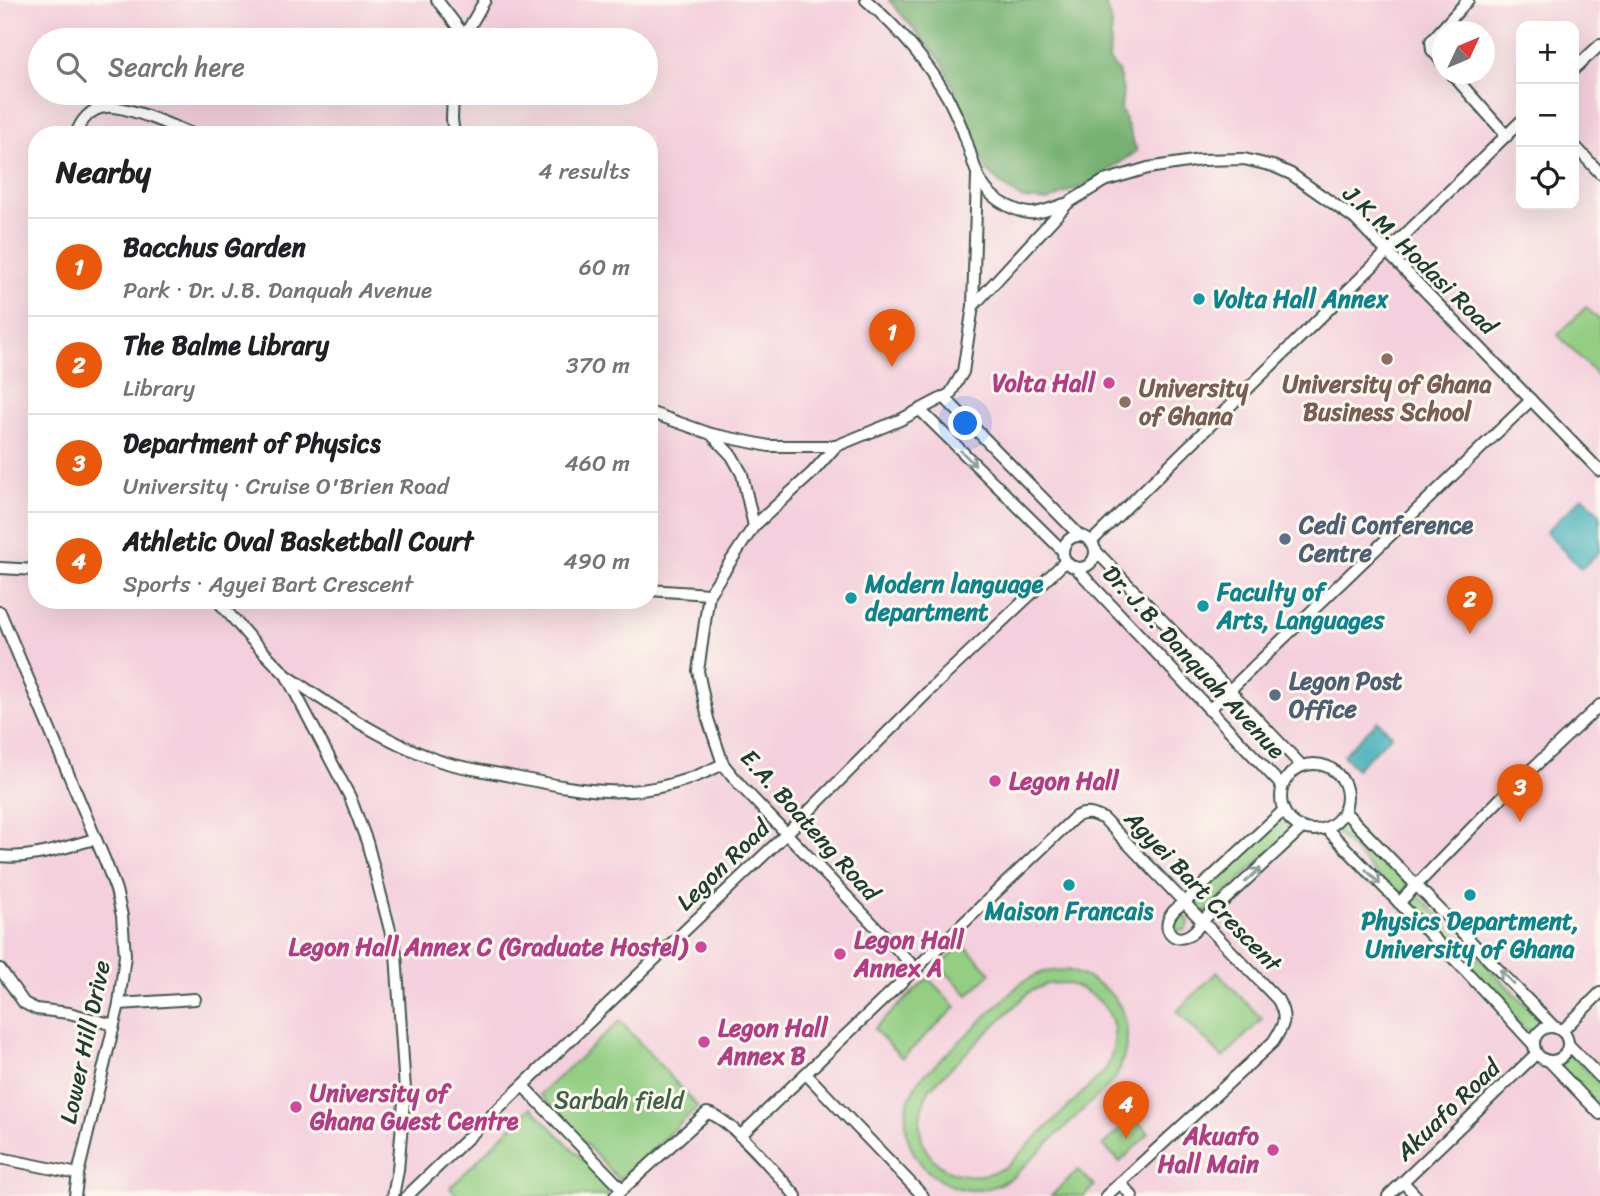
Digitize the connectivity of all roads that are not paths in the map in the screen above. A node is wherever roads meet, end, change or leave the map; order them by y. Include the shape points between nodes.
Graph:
1 (437, 0) edge
2 (485, 0) edge
3 (866, 0) edge
4 (1468, 0) edge
5 (1449, 21) edge
6 (456, 28) edge
7 (469, 28) edge
8 (1600, 45) edge
9 (1579, 64) edge
10 (1461, 84) edge
11 (453, 105) edge
12 (78, 126) edge
13 (171, 126) edge
14 (453, 126) edge
15 (1516, 126) edge
16 (1507, 136) junction
17 (1576, 147) edge
18 (1600, 173) edge
19 (977, 176) junction
20 (1068, 203) junction
21 (1388, 253) junction
22 (973, 306) junction
23 (944, 397) junction
24 (1531, 400) junction
25 (920, 410) junction
26 (658, 415) edge
27 (711, 434) junction
28 (836, 446) junction
29 (1600, 471) edge
30 (754, 526) junction
31 (1079, 536) junction
32 (1093, 546) junction
33 (1068, 560) junction
34 (0, 568) edge
35 (28, 570) edge
36 (658, 591) edge
37 (709, 594) junction
38 (225, 609) edge
39 (0, 612) edge
40 (286, 676) junction
41 (1229, 691) junction
42 (1600, 705) edge
43 (1209, 710) junction
44 (723, 765) junction
45 (1302, 766) junction
46 (1283, 786) junction
47 (1283, 811) junction
48 (1345, 811) junction
49 (1302, 828) junction
50 (1326, 828) junction
51 (786, 834) junction
52 (95, 839) junction
53 (0, 856) edge
54 (1417, 885) junction
55 (1184, 902) junction
56 (1399, 903) junction
57 (1202, 921) junction
58 (0, 969) edge
59 (917, 970) junction
60 (1600, 993) edge
61 (195, 999) dead end
62 (119, 1004) junction
63 (114, 1025) junction
64 (1558, 1029) junction
65 (1568, 1044) junction
66 (1535, 1049) junction
67 (1549, 1061) junction
68 (807, 1075) junction
69 (1600, 1077) edge
70 (523, 1086) junction
71 (1600, 1114) edge
72 (740, 1136) junction
73 (0, 1158) edge
74 (78, 1174) junction
75 (1403, 1182) junction
76 (1120, 1184) junction
77 (619, 1193) edge
78 (75, 1196) edge
79 (393, 1196) edge
80 (407, 1196) edge
81 (796, 1196) edge
82 (923, 1196) edge
83 (1106, 1196) edge
84 (1132, 1196) edge
85 (1388, 1196) edge
86 (1416, 1196) edge

1 - 6 street
2 - 7 street
3 - 19 street via 917,52 947,97
4 - 5 street
8 - 9 street
10 - 16 street
11 - 14 street
12 - 13 street via 92,112 106,107
15 - 16 street
16 - 21 street
17 - 18 street
19 - 20 street via 984,189 1016,210 1032,214
19 - 22 street
20 - 21 street, J.K.M. Hodasi Road via 1104,181 1148,167 1244,159 1273,166 1304,182 1354,219
20 - 22 street, J.K.M. Hodasi Road
21 - 24 street, J.K.M. Hodasi Road
21 - 32 street
22 - 23 street via 963,372
23 - 25 street
23 - 31 street
24 - 29 street, J.K.M. Hodasi Road
24 - 41 street
25 - 28 street
25 -> 33 street, Dr. J.B. Danquah Avenue
26 - 27 street
27 - 28 street via 769,446
27 - 30 street via 742,474
28 - 30 street, E.A. Boateng Road
30 - 37 street, E.A. Boateng Road
31 - 32 street
31 - 33 street via 1066,542
32 - 33 street via 1094,558 1089,564 1082,567
32 - 41 street, Dr. J.B. Danquah Avenue
33 - 43 street, Dr. J.B. Danquah Avenue
33 - 51 street, Legon Road
34 - 35 street
36 - 37 street
37 - 44 street, E.A. Boateng Road via 698,671
38 - 40 street
39 - 52 street, Lower Hill Drive
40 - 44 street via 362,725 438,760 542,783 608,793 655,788 696,778
40 - 79 street via 350,797 367,842 396,953 405,1090
41 - 43 street
41 - 45 street, Dr. J.B. Danquah Avenue
42 - 54 street
43 - 46 street, Dr. J.B. Danquah Avenue
44 - 51 street, E.A. Boateng Road
45 - 46 street, Dr. J.B. Danquah Avenue
45 - 48 street, Dr. J.B. Danquah Avenue via 1317,764 1337,773 1347,793
46 - 47 street, Dr. J.B. Danquah Avenue
47 - 49 street
47 - 55 street
48 - 50 street
48 - 54 street
49 - 50 street
57 -> 49 street
50 -> 56 street
51 - 59 street, E.A. Boateng Road
51 - 70 street, Legon Road
52 - 53 street via 46,852
52 - 62 street, Lower Hill Drive via 116,890 123,926
54 - 56 street
64 -> 54 street
55 - 57 street, Agyei Bart Crescent
55 - 57 street via 1168,915 1167,926 1173,935 1189,937
55 - 59 street, Agyei Bart Crescent via 1104,819 1083,813
56 - 66 street
57 - 76 street, Agyei Bart Crescent via 1278,1000 1285,1012 1283,1027 1273,1042
58 - 63 street via 24,1003 36,1009
59 - 68 street, Agyei Bart Crescent
60 - 64 street
61 - 62 street
62 - 63 street, Lower Hill Drive
63 - 74 street, Lower Hill Drive
64 - 65 street
64 - 66 street via 1548,1027 1537,1033
65 - 67 street via 1564,1055
65 - 69 street
66 - 67 street
66 - 75 street, Akuafo Road
67 - 71 street
68 - 72 street, Agyei Bart Crescent
68 - 82 street
70 - 77 street
70 - 80 street, Legon Road
72 - 77 street via 718,1116 703,1115
72 - 81 street
73 - 74 street
74 - 78 street, Lower Hill Drive
75 - 85 street, Akuafo Road
75 - 86 street
76 - 83 street, Agyei Bart Crescent
76 - 84 street

